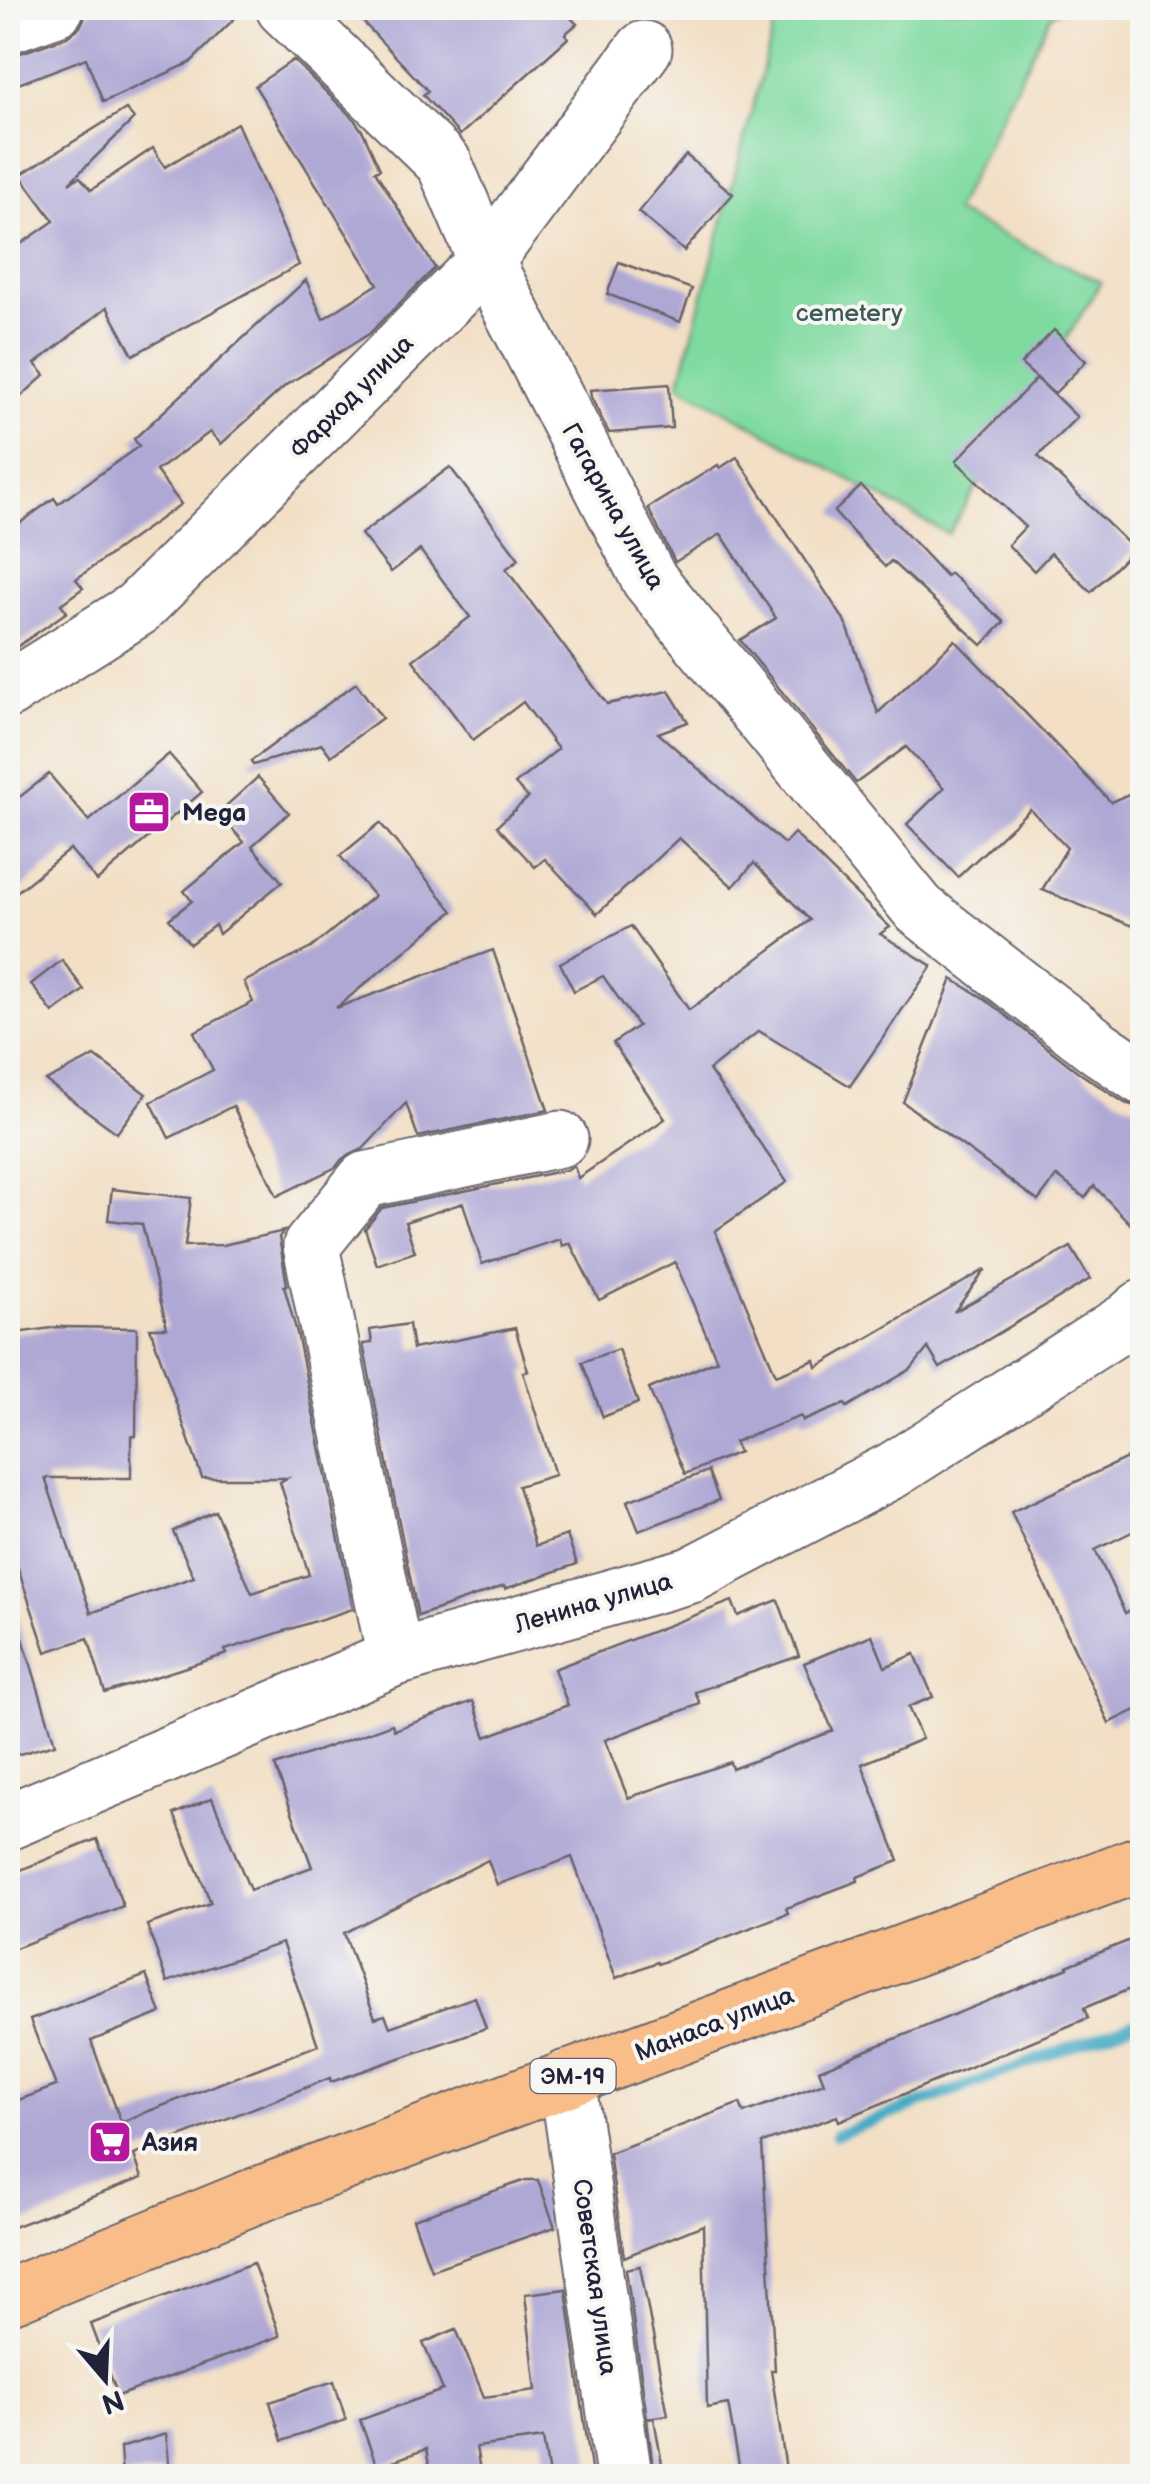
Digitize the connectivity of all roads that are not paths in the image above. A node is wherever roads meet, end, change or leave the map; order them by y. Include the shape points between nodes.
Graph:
1 (56, 8) edge
2 (284, 8) edge
3 (8, 25) edge
4 (644, 49) dead end
5 (486, 261) junction
6 (8, 690) edge
7 (1142, 1077) edge
8 (560, 1139) dead end
9 (1142, 1308) edge
10 (395, 1658) junction
11 (10, 1811) edge
12 (1142, 1862) edge
13 (567, 2078) junction
14 (8, 2297) edge
15 (624, 2476) edge

1 - 3 street
2 - 5 street, Гагарина улица via 444,164
4 - 5 street, Фарход улица
5 - 6 street, Фарход улица via 137,608
5 - 7 street, Гагарина улица via 649,579 920,910
8 - 10 street via 365,1180 310,1246
9 - 10 street, Ленина улица via 893,1470 691,1575
10 - 11 street, Ленина улица
12 - 13 main road, Манаса улица / ЭМ-19
13 - 14 main road, Манаса улица / ЭМ-19
13 - 15 street, Советская улица

